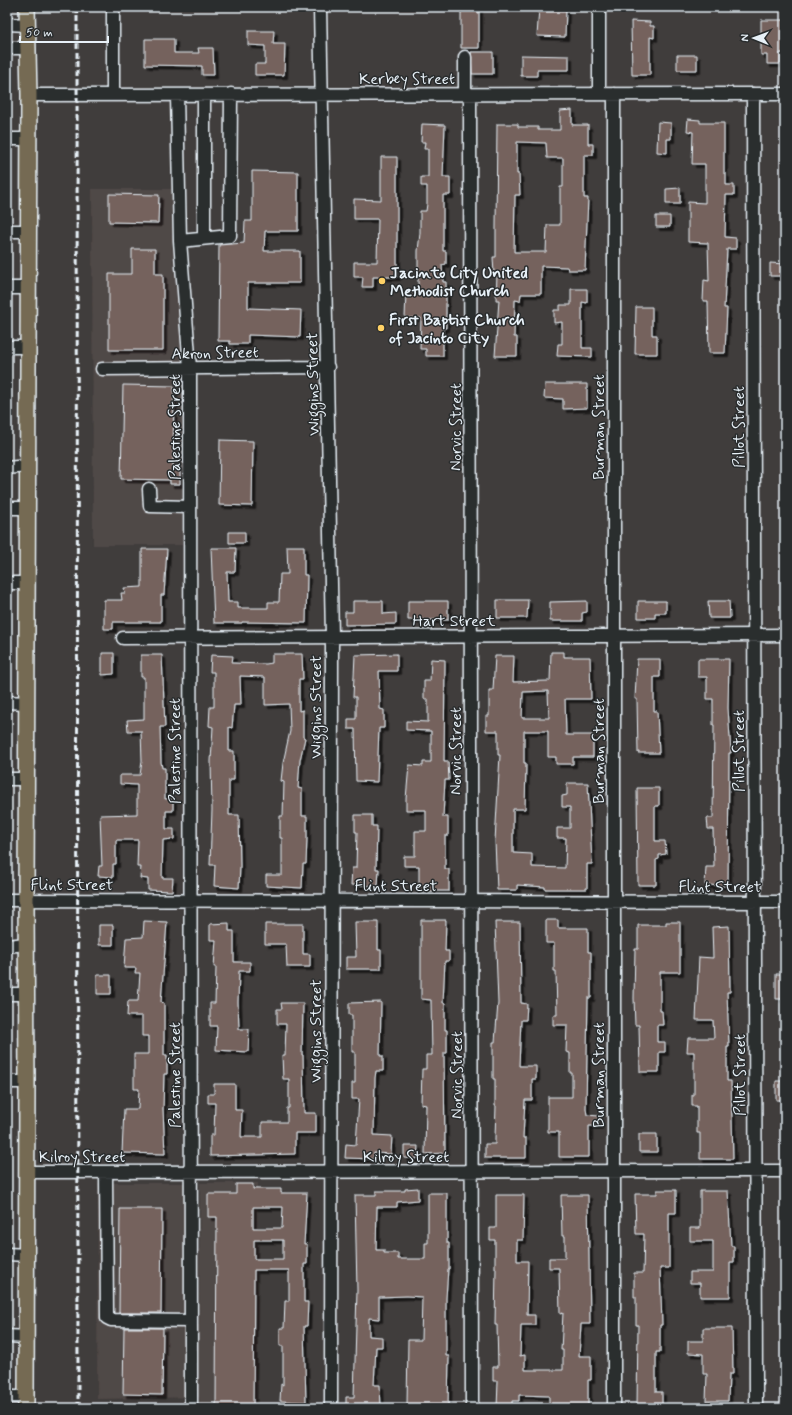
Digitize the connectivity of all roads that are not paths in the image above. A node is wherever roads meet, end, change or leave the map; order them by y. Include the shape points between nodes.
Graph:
1 (27, 7) edge
2 (113, 7) edge
3 (320, 7) edge
4 (599, 7) edge
5 (7, 24) edge
6 (27, 25) junction
7 (7, 48) edge
8 (28, 48) junction
9 (466, 56) dead end
10 (231, 94) junction
11 (320, 94) junction
12 (468, 94) junction
13 (599, 94) junction
14 (614, 94) junction
15 (753, 94) junction
16 (785, 94) edge
17 (29, 95) junction
18 (113, 95) junction
19 (177, 95) junction
20 (204, 95) junction
21 (7, 139) edge
22 (28, 139) junction
23 (28, 230) junction
24 (7, 231) edge
25 (204, 238) junction
26 (180, 241) junction
27 (7, 288) edge
28 (28, 288) junction
29 (7, 347) edge
30 (28, 347) junction
31 (328, 367) junction
32 (190, 368) junction
33 (102, 369) dead end
34 (27, 466) junction
35 (7, 468) edge
36 (150, 489) dead end
37 (190, 506) junction
38 (7, 508) edge
39 (27, 508) junction
40 (7, 583) edge
41 (27, 583) junction
42 (754, 635) junction
43 (785, 635) edge
44 (471, 636) junction
45 (614, 636) junction
46 (332, 637) junction
47 (123, 638) dead end
48 (190, 638) junction
49 (7, 702) edge
50 (26, 703) junction
51 (26, 778) junction
52 (7, 779) edge
53 (7, 900) edge
54 (26, 900) junction
55 (190, 900) junction
56 (331, 901) junction
57 (471, 901) junction
58 (614, 902) junction
59 (754, 902) junction
60 (785, 902) edge
61 (26, 944) junction
62 (7, 946) edge
63 (7, 994) edge
64 (27, 994) junction
65 (7, 1082) edge
66 (27, 1082) junction
67 (755, 1171) junction
68 (785, 1171) edge
69 (27, 1172) junction
70 (106, 1172) junction
71 (190, 1172) junction
72 (332, 1172) junction
73 (472, 1172) junction
74 (614, 1172) junction
75 (7, 1254) edge
76 (27, 1254) junction
77 (190, 1321) junction
78 (7, 1336) edge
79 (27, 1337) junction
80 (7, 1398) edge
81 (26, 1403) edge
82 (190, 1408) edge
83 (331, 1408) edge
84 (472, 1408) edge
85 (614, 1408) edge
86 (756, 1408) edge

1 - 6 main road
2 - 18 street
3 - 11 street, Wiggins Street
4 - 13 street
5 - 6 street
6 - 8 main road
7 - 8 street
8 - 17 main road
9 - 12 street, Norvic Street
10 - 11 street, Kerbey Street
10 - 20 street, Kerbey Street
10 - 25 street via 230,236
11 - 12 street, Kerbey Street
11 - 31 street, Wiggins Street
12 - 13 street, Kerbey Street
12 - 44 street, Norvic Street
13 - 14 street, Kerbey Street
14 - 15 street, Kerbey Street
14 - 45 street, Burman Street
15 - 16 street, Kerbey Street
15 - 42 street, Pillot Street
17 - 18 street, Kerbey Street
17 - 22 main road
18 - 19 street, Kerbey Street
19 - 20 street, Kerbey Street
19 - 26 street, Palestine Street
20 - 25 street
21 - 22 street
22 - 23 main road
23 - 24 street
23 - 28 main road
25 - 26 street
26 - 32 street, Palestine Street
27 - 28 street
28 - 30 main road
29 - 30 street
30 - 34 main road
31 - 32 street, Akron Street
31 - 46 street, Wiggins Street
32 - 33 street, Akron Street
32 - 37 street, Palestine Street
34 - 35 street
34 - 39 main road
36 - 37 street via 150,506
37 - 48 street, Palestine Street
38 - 39 street
39 - 41 main road
40 - 41 street
41 - 50 main road
42 - 43 street, Hart Street
42 - 45 street, Hart Street
42 - 59 street, Pillot Street
44 - 45 street, Hart Street
44 - 46 street, Hart Street
44 - 57 street, Norvic Street
45 - 58 street, Burman Street
46 - 48 street, Hart Street
46 - 56 street, Wiggins Street
47 - 48 street, Hart Street
48 - 55 street, Palestine Street
49 - 50 street
50 - 51 main road
51 - 52 street
51 - 54 main road
53 - 54 street, Flint Street
54 - 55 street, Flint Street
54 - 61 main road
55 - 56 street, Flint Street
55 - 71 street, Palestine Street
56 - 57 street, Flint Street
56 - 72 street, Wiggins Street
57 - 58 street, Flint Street
57 - 73 street, Norvic Street
58 - 59 street, Flint Street
58 - 74 street, Burman Street
59 - 60 street, Flint Street
59 - 67 street, Pillot Street
61 - 62 street
61 - 64 main road
63 - 64 street
64 - 66 main road
65 - 66 street
66 - 69 main road
67 - 68 street, Kilroy Street
67 - 74 street, Kilroy Street
67 - 86 street, Pillot Street
69 - 70 street, Kilroy Street
69 - 76 main road
70 - 71 street, Kilroy Street
70 - 77 street via 107,1318
71 - 72 street, Kilroy Street
71 - 77 street, Palestine Street
72 - 73 street, Kilroy Street
72 - 83 street, Wiggins Street
73 - 74 street, Kilroy Street
73 - 84 street, Norvic Street
74 - 85 street, Burman Street
75 - 76 street
76 - 79 main road
77 - 82 street, Palestine Street
78 - 79 street
79 - 81 main road
80 - 81 street

